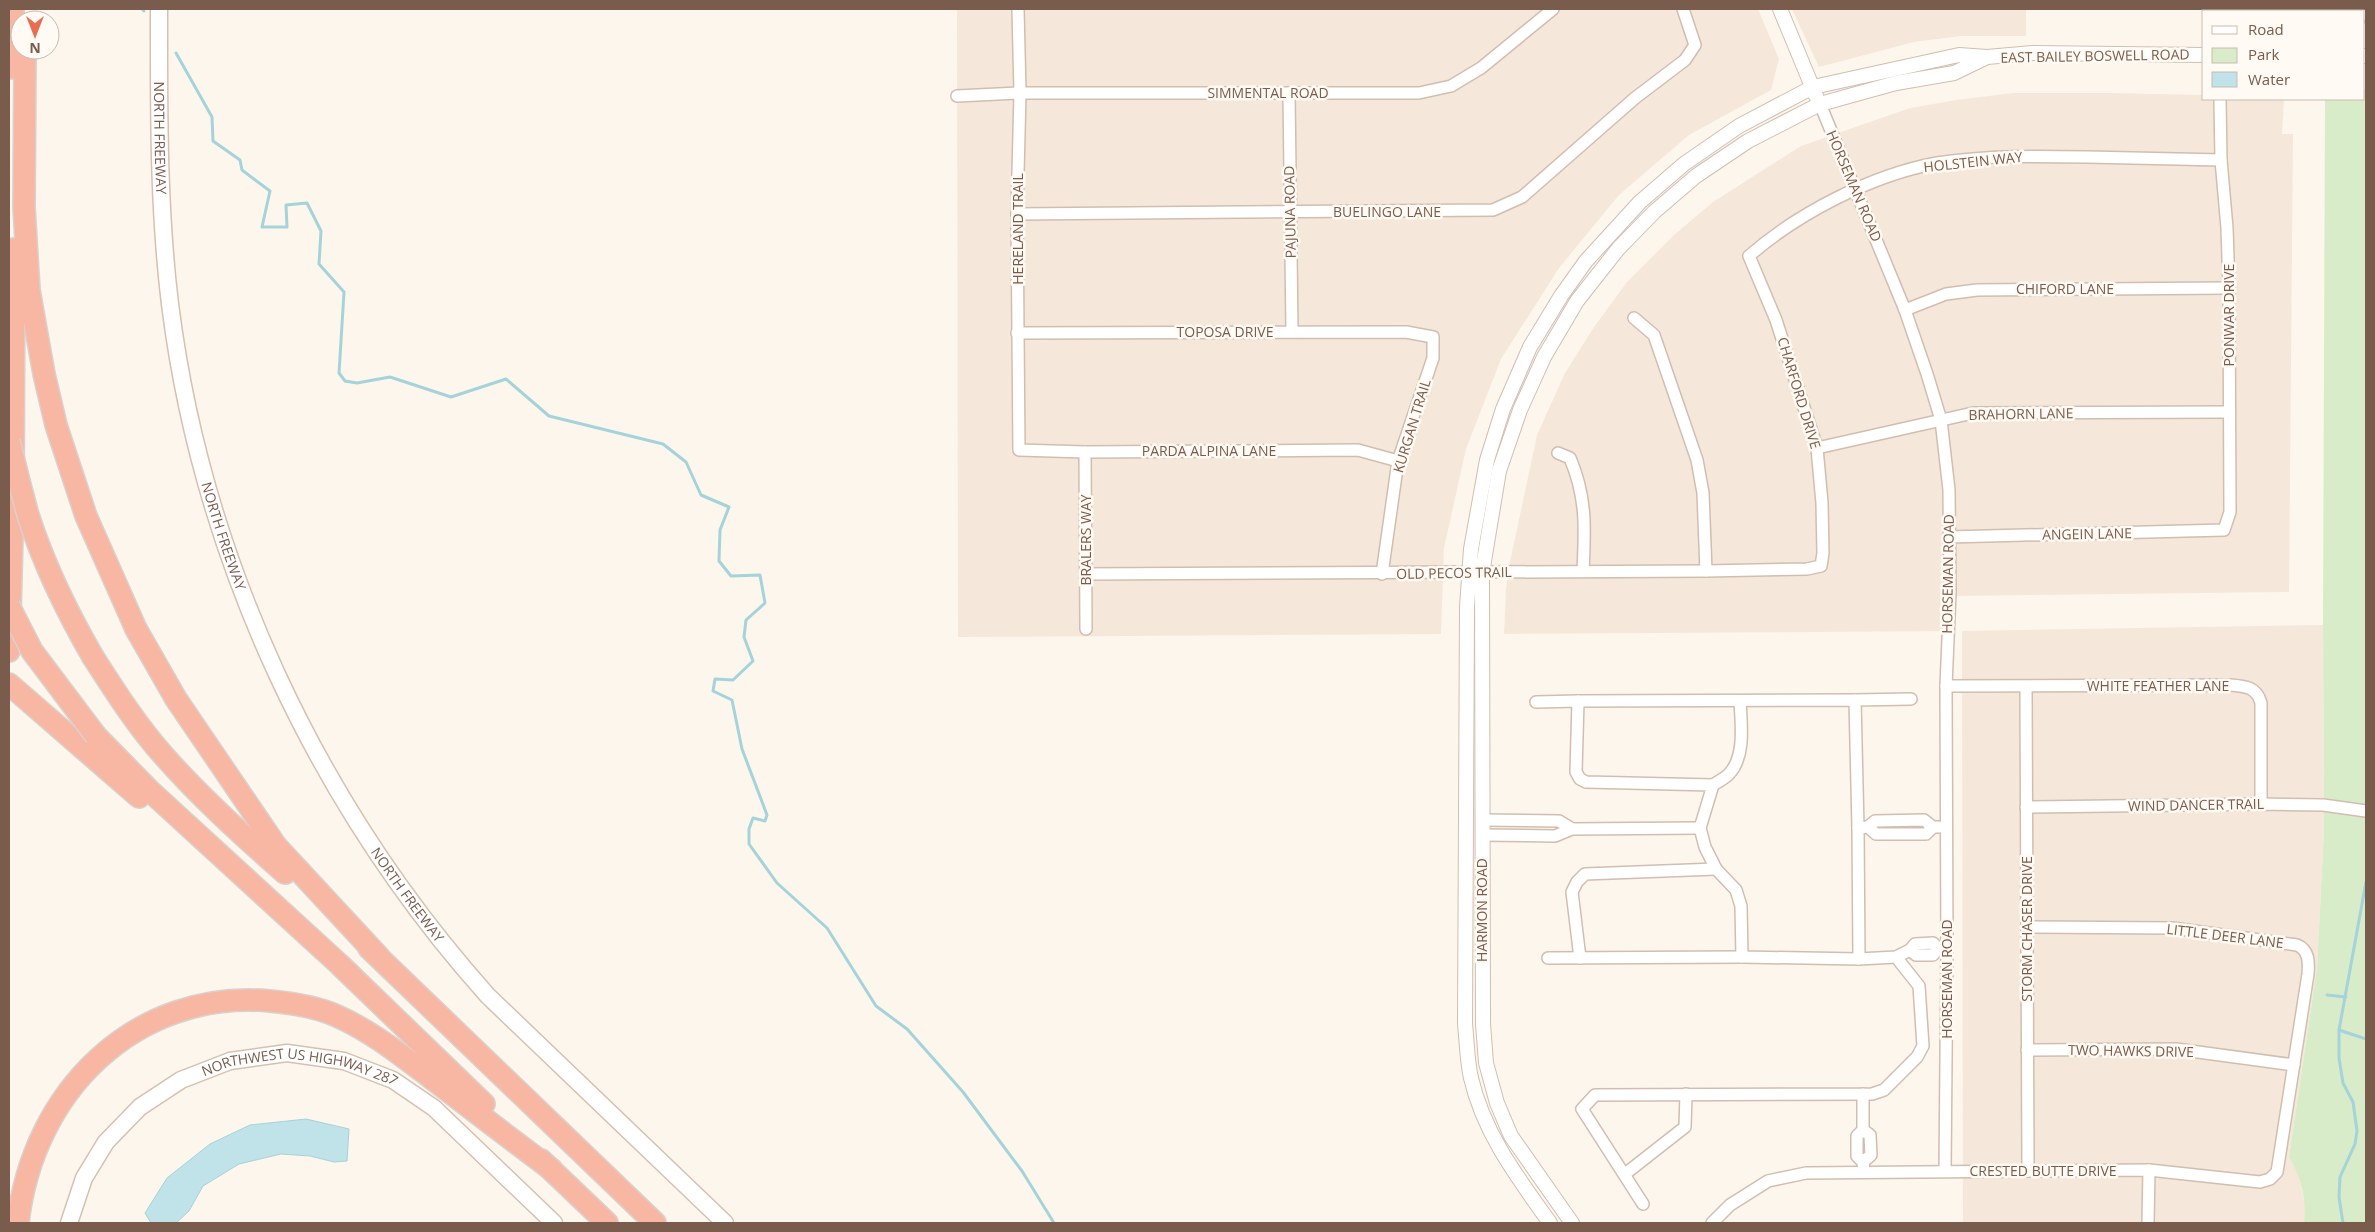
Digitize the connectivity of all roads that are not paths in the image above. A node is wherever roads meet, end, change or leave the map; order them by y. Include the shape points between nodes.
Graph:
1 (159, 9) edge
2 (1018, 9) edge
3 (1551, 9) edge
4 (1683, 9) edge
5 (1780, 9) edge
6 (2202, 55) edge
7 (1987, 57) junction
8 (15, 60) edge
9 (26, 60) edge
10 (1813, 87) junction
11 (1020, 93) junction
12 (1289, 93) junction
13 (957, 96) dead end
14 (2220, 100) dead end
15 (1820, 104) junction
16 (2221, 160) junction
17 (1856, 190) junction
18 (1290, 212) junction
19 (1017, 214) junction
20 (1749, 256) joint
21 (2229, 288) junction
22 (1905, 310) junction
23 (1634, 318) dead end
24 (1292, 331) junction
25 (1017, 333) junction
26 (1433, 337) joint
27 (2229, 412) junction
28 (1940, 420) junction
29 (9, 441) edge
30 (1817, 448) junction
31 (1019, 450) joint
32 (1085, 452) junction
33 (1558, 453) dead end
34 (1398, 461) junction
35 (2224, 530) joint
36 (1950, 537) junction
37 (1821, 566) joint
38 (1583, 571) junction
39 (1706, 571) junction
40 (1475, 573) junction
41 (1086, 574) junction
42 (1382, 574) junction
43 (9, 606) edge
44 (1086, 629) dead end
45 (9, 651) edge
46 (9, 684) edge
47 (1946, 686) junction
48 (2026, 687) junction
49 (1911, 699) dead end
50 (1855, 700) junction
51 (1578, 701) junction
52 (1740, 701) junction
53 (1536, 702) dead end
54 (86, 740) junction
55 (1713, 785) junction
56 (2261, 804) junction
57 (2026, 807) junction
58 (2366, 811) edge
59 (1482, 820) junction
60 (1863, 827) junction
61 (1947, 827) junction
62 (1572, 828) junction
63 (1700, 828) junction
64 (1482, 835) junction
65 (1716, 868) junction
66 (2027, 927) junction
67 (1943, 948) junction
68 (1742, 956) junction
69 (379, 957) junction
70 (1896, 957) junction
71 (1548, 958) dead end
72 (1580, 958) junction
73 (1859, 960) junction
74 (2027, 1050) junction
75 (2294, 1065) junction
76 (1686, 1094) junction
77 (1863, 1094) junction
78 (1864, 1167) junction
79 (551, 1169) junction
80 (2149, 1170) junction
81 (1945, 1171) junction
82 (2028, 1171) junction
83 (1625, 1174) junction
84 (1643, 1204) dead end
85 (18, 1223) edge
86 (69, 1223) edge
87 (554, 1223) edge
88 (607, 1223) edge
89 (656, 1223) edge
90 (725, 1223) edge
91 (1550, 1223) edge
92 (1572, 1223) edge
93 (1712, 1223) edge
94 (2148, 1223) edge

1 - 90 main road, NORTH FREEWAY via 159,162 167,277 177,351 218,523 278,677 349,810 390,872 445,945 488,996
2 - 11 street, HERELAND TRAIL
3 - 12 street, SIMMENTAL ROAD via 1481,68 1451,86 1419,93
4 - 18 street, BUELINGO LANE via 1696,45 1684,60 1635,98 1522,197 1493,210
5 - 10 street, HORSEMAN ROAD
6 - 7 street, EAST BAILEY BOSWELL ROAD via 2033,53
7 - 10 street, EAST BAILEY BOSWELL ROAD via 1959,55
7 - 15 street, EAST BAILEY BOSWELL ROAD via 1954,73 1896,83
8 - 45 highway
9 - 69 highway via 24,207 29,290 56,425 86,516 136,629 176,699 276,846
10 - 15 street, HORSEMAN ROAD
10 - 40 street, EAST BAILEY BOSWELL ROAD via 1739,126 1684,164 1640,202 1586,262 1561,296 1530,347 1503,409 1487,460
11 - 12 street, SIMMENTAL ROAD
11 - 13 street, SIMMENTAL ROAD
11 - 19 street, HERELAND TRAIL
12 - 18 street, PAJUNA ROAD
14 - 16 street, PONWAR DRIVE
15 - 17 street, HORSEMAN ROAD
15 - 40 street, EAST BAILEY BOSWELL ROAD via 1748,141 1696,176 1618,249 1577,301 1544,357 1520,410 1499,471
16 - 17 street, HOLSTEIN WAY via 2020,156 1930,165
16 - 21 street, PONWAR DRIVE via 2228,228
17 - 20 street, HOLSTEIN WAY via 1774,234
17 - 22 street, HORSEMAN ROAD
18 - 19 street, BUELINGO LANE
18 - 24 street, PAJUNA ROAD
19 - 25 street, HERELAND TRAIL
20 - 30 street, CHARFORD DRIVE via 1776,320
21 - 22 street, CHIFORD LANE via 1977,290 1946,294
21 - 27 street, PONWAR DRIVE
22 - 28 street, HORSEMAN ROAD
23 - 39 street via 1654,335 1697,460 1703,494
24 - 25 street, TOPOSA DRIVE
24 - 26 street, TOPOSA DRIVE via 1406,332
25 - 31 street, HERELAND TRAIL
26 - 34 street, KURGAN TRAIL via 1433,358
27 - 28 street, BRAHORN LANE via 1973,413
27 - 35 street, PONWAR DRIVE via 2230,512
28 - 30 street, BRAHORN LANE
28 - 36 street, HORSEMAN ROAD via 1949,490
29 - 69 highway, bridge via 28,514 45,562 93,657 127,708 163,755 197,791
30 - 37 street, CHARFORD DRIVE via 1824,552
31 - 32 street, PARDA ALPINA LANE
32 - 34 street, PARDA ALPINA LANE via 1358,450
32 - 41 street, BRALERS WAY
33 - 38 street via 1570,458 1580,481 1585,528
34 - 42 street, KURGAN TRAIL
35 - 36 street, ANGEIN LANE
36 - 47 street, HORSEMAN ROAD
37 - 39 street, OLD PECOS TRAIL via 1806,570
38 - 39 street, OLD PECOS TRAIL
38 - 40 street, OLD PECOS TRAIL
40 - 42 street, OLD PECOS TRAIL
40 - 59 street, HARMON ROAD
40 - 91 street, HARMON ROAD via 1465,1024 1471,1077 1482,1113 1503,1156
41 - 42 street, OLD PECOS TRAIL
41 - 44 street, BRALERS WAY
43 - 54 highway, bridge
46 - 54 highway
47 - 48 street, WHITE FEATHER LANE
47 - 61 street, HORSEMAN ROAD
48 - 56 street, WHITE FEATHER LANE via 2230,685 2253,689 2259,694 2261,703
48 - 57 street, STORM CHASER DRIVE
49 - 50 street
50 - 52 street
50 - 60 street
51 - 52 street
51 - 53 street
51 - 55 street via 1576,772 1580,779 1586,782
52 - 55 street via 1741,740 1737,758 1730,773
54 - 79 highway via 149,790 373,996
55 - 63 street
56 - 57 street, WIND DANCER TRAIL
56 - 58 street, WIND DANCER TRAIL via 2323,805
57 - 66 street, STORM CHASER DRIVE
59 - 62 street via 1560,821
59 - 64 street, HARMON ROAD
60 - 61 street via 1876,834 1926,834 1933,826
60 - 73 street
61 - 67 street, HORSEMAN ROAD
62 - 63 street
62 - 64 street via 1555,836
63 - 65 street
64 - 92 street, HARMON ROAD via 1486,1064 1511,1136
65 - 68 street via 1739,898
65 - 72 street via 1585,874 1572,892
66 - 74 street, STORM CHASER DRIVE
66 - 75 street, LITTLE DEER LANE via 2172,928 2303,948 2307,955 2308,974
67 - 70 street via 1933,943 1915,944
67 - 81 street, HORSEMAN ROAD
68 - 72 street
68 - 73 street
69 - 89 highway
70 - 73 street
70 - 77 street via 1919,986 1923,1046 1884,1090
71 - 72 street
74 - 75 street, TWO HAWKS DRIVE via 2176,1049
74 - 82 street, STORM CHASER DRIVE
75 - 80 street, CRESTED BUTTE DRIVE via 2280,1164 2270,1179 2260,1182
76 - 77 street
76 - 83 street via 1686,1127
76 - 83 street via 1595,1095 1582,1109
77 - 78 street via 1863,1130 1857,1136 1857,1156
78 - 81 street, CRESTED BUTTE DRIVE
78 - 93 street, CRESTED BUTTE DRIVE via 1768,1181 1730,1205
79 - 85 highway via 370,1032 335,1015 299,1006 236,1000 162,1018 119,1042 96,1060 56,1109 39,1140 27,1176
79 - 88 highway
80 - 82 street, CRESTED BUTTE DRIVE
80 - 94 street
81 - 82 street, CRESTED BUTTE DRIVE
83 - 84 street
86 - 87 main road, NORTHWEST US HIGHWAY 287 via 84,1178 106,1142 140,1107 181,1080 230,1061 286,1053 344,1061 393,1080 434,1108

